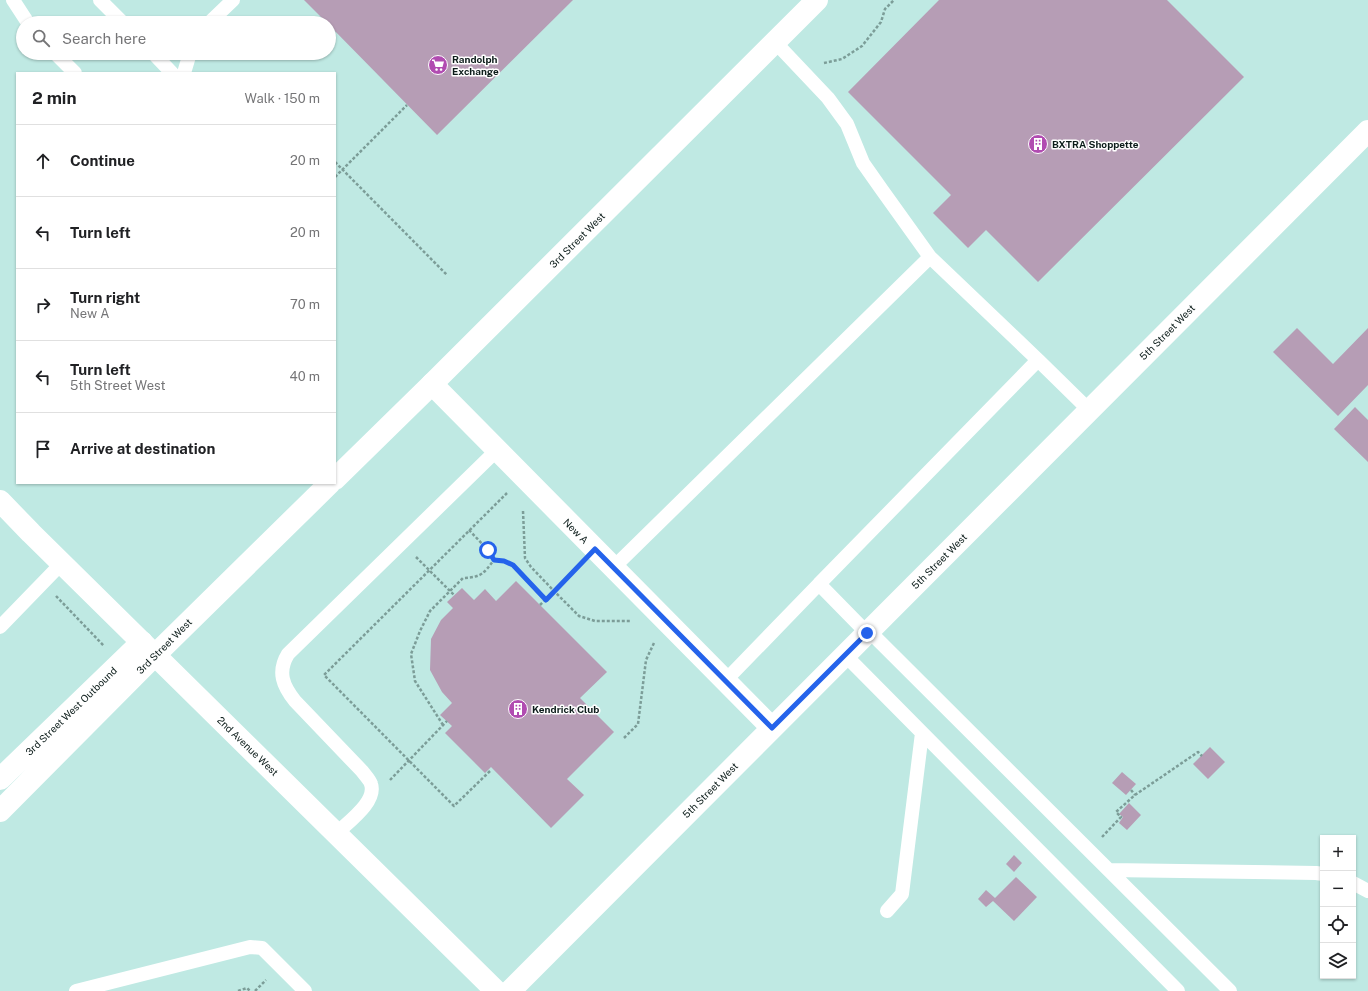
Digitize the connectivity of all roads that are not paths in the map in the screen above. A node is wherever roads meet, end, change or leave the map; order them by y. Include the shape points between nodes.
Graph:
1 (12, 0) edge
2 (100, 0) edge
3 (233, 0) edge
4 (818, 0) edge
5 (23, 16) edge
6 (116, 16) edge
7 (216, 16) edge
8 (775, 42) junction
9 (62, 60) edge
10 (160, 60) edge
11 (188, 60) edge
12 (74, 72) edge
13 (171, 72) edge
14 (184, 72) edge
15 (1368, 131) edge
16 (930, 257) junction
17 (1038, 360) junction
18 (432, 384) junction
19 (1089, 410) junction
20 (497, 450) junction
21 (336, 477) edge
22 (329, 484) edge
23 (0, 500) edge
24 (62, 563) junction
25 (613, 568) junction
26 (819, 584) junction
27 (0, 627) edge
28 (868, 632) junction
29 (148, 649) junction
30 (845, 655) junction
31 (725, 681) junction
32 (772, 728) junction
33 (922, 733) junction
34 (0, 779) edge
35 (0, 811) edge
36 (336, 834) junction
37 (1109, 870) junction
38 (1320, 874) edge
39 (1356, 885) edge
40 (1368, 891) edge
41 (888, 911) dead end
42 (76, 991) edge
43 (305, 991) edge
44 (496, 991) edge
45 (510, 991) edge
46 (1178, 991) edge
47 (1230, 991) edge

1 - 5 lane
2 - 6 lane
3 - 7 lane
4 - 8 street, 3rd Street West
8 - 16 lane via 828,98 847,124 864,163
8 - 18 street, 3rd Street West
9 - 12 lane
10 - 13 lane
11 - 14 lane
15 - 19 street, 5th Street West
16 - 17 lane
16 - 25 lane
17 - 19 lane
17 - 26 lane
18 - 20 street, New A
18 - 21 street, 3rd Street West
19 - 28 street, 5th Street West
20 - 25 street, New A
20 - 36 lane via 288,654 284,662 282,672 286,690 362,771 371,784 372,795 366,805
22 - 29 street, 3rd Street West
23 - 24 street, 2nd Avenue West
24 - 27 lane
24 - 29 street, 2nd Avenue West
25 - 31 street, New A
26 - 28 lane
26 - 31 lane
28 - 30 street, 5th Street West
28 - 37 lane
29 - 34 street, 3rd Street West Outbound via 120,663
29 - 35 street, 3rd Street West
29 - 36 street, 2nd Avenue West
30 - 32 street, 5th Street West
30 - 33 lane
31 - 32 street, New A
32 - 45 street, 5th Street West
33 - 41 lane via 902,894
33 - 46 lane
36 - 44 street, 2nd Avenue West
37 - 38 lane
37 - 47 lane
39 - 40 lane
42 - 43 lane via 250,947 262,948

